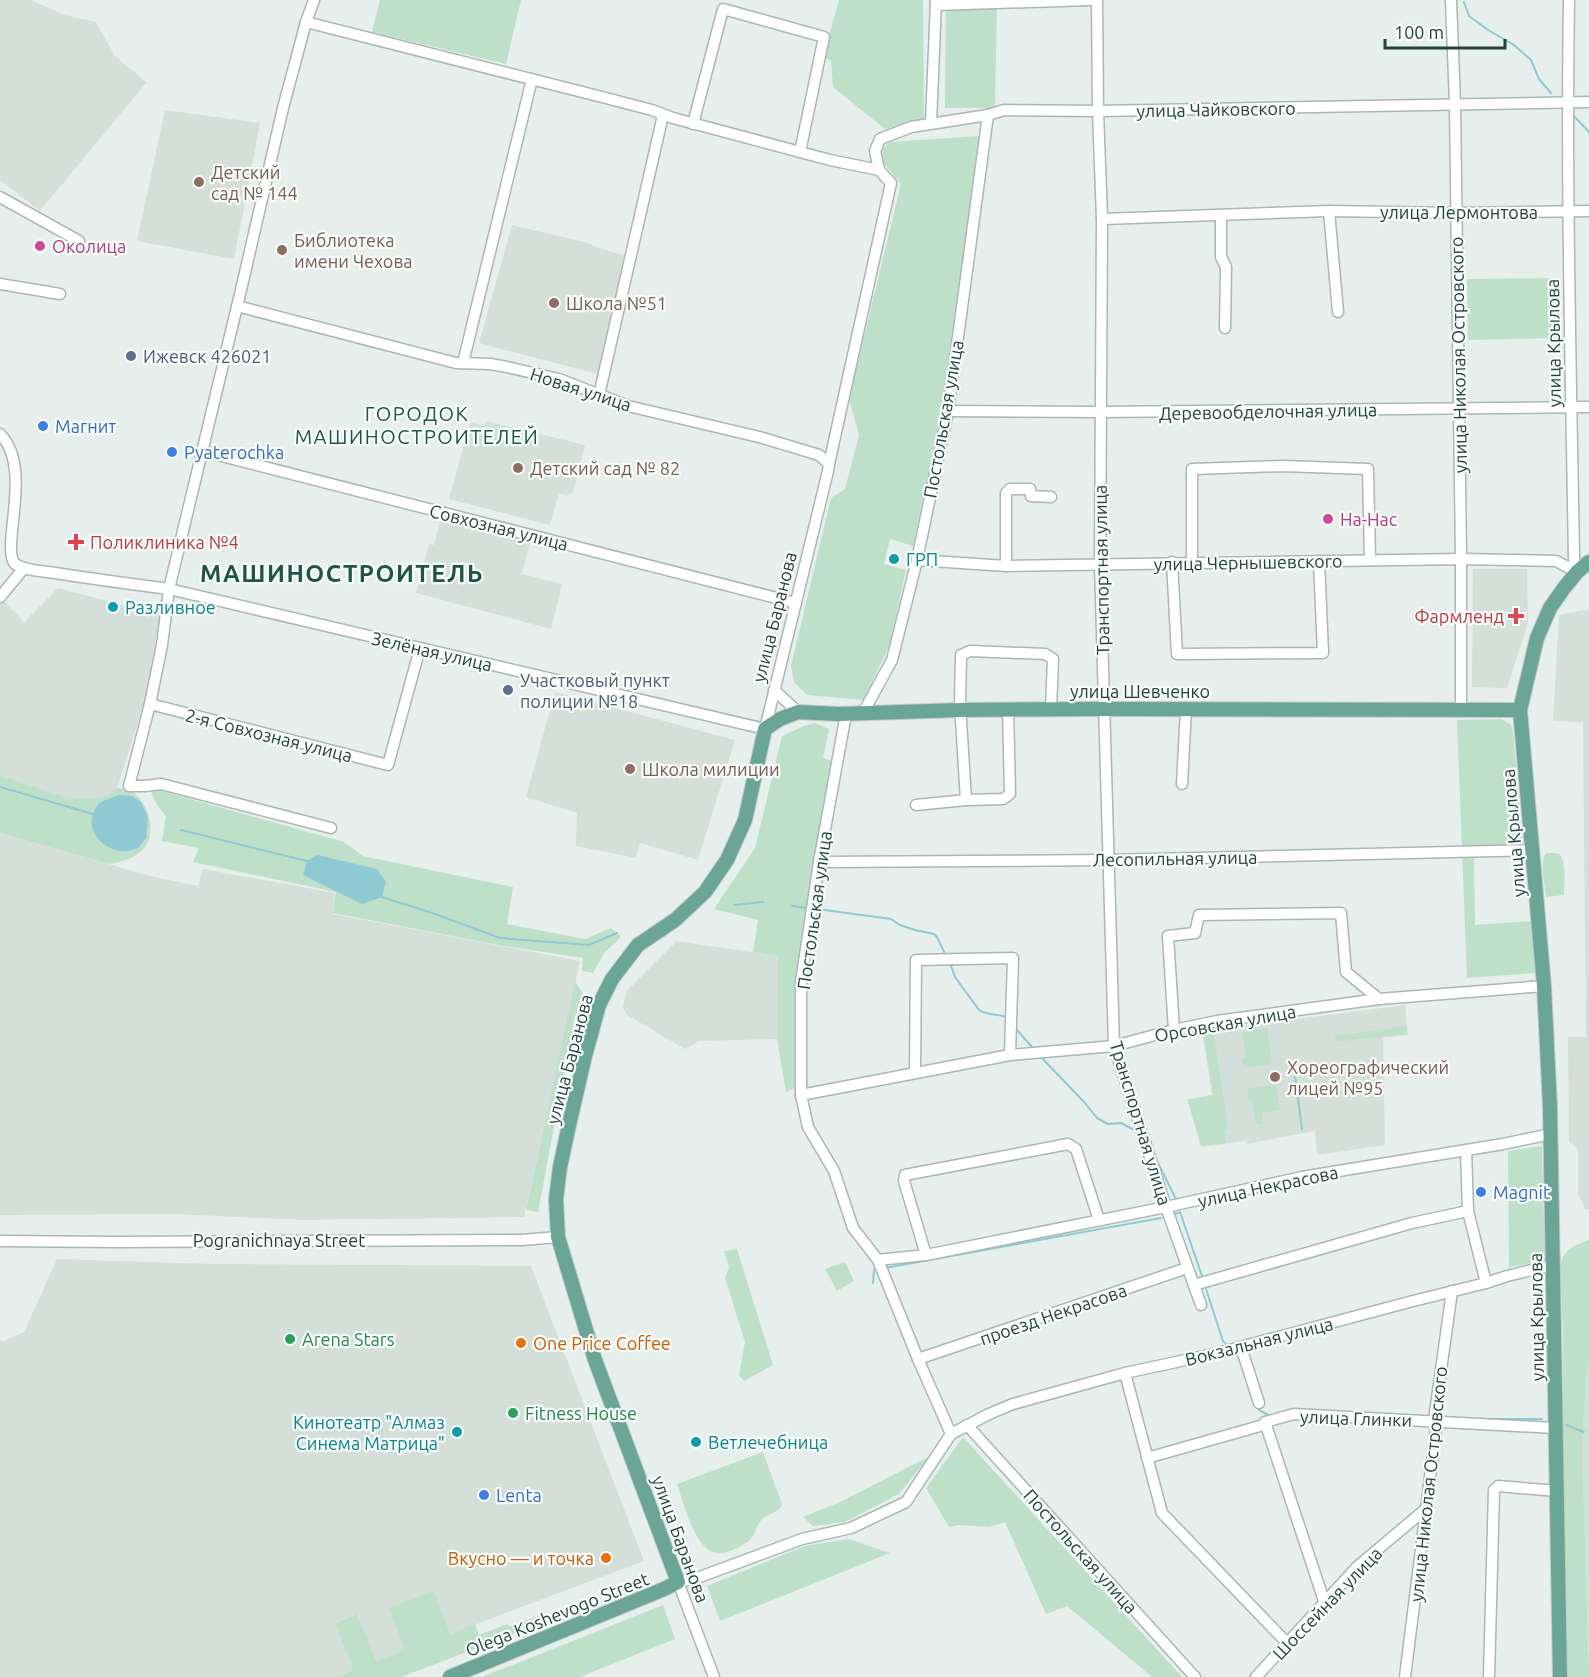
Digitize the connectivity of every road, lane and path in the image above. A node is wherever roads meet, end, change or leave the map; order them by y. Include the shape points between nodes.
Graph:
1 (314, 0) edge
2 (1090, 0) edge
3 (1097, 0) edge
4 (1451, 0) edge
5 (1569, 0) edge
6 (936, 3) edge
7 (306, 22) junction
8 (532, 79) junction
9 (1589, 102) edge
10 (1568, 103) junction
11 (1455, 104) junction
12 (1098, 111) junction
13 (663, 115) junction
14 (988, 115) junction
15 (931, 123) junction
16 (693, 124) junction
17 (800, 152) junction
18 (879, 170) junction
19 (0, 197) edge
20 (1329, 211) junction
21 (1569, 211) junction
22 (1589, 211) edge
23 (1456, 213) junction
24 (1221, 216) junction
25 (1102, 219) junction
26 (79, 241) dead end
27 (0, 284) edge
28 (60, 294) dead end
29 (237, 306) junction
30 (1338, 312) dead end
31 (1225, 328) dead end
32 (463, 363) junction
33 (599, 395) junction
34 (1572, 407) junction
35 (1589, 407) edge
36 (1458, 409) junction
37 (948, 411) junction
38 (1100, 412) junction
39 (0, 434) edge
40 (202, 451) junction
41 (829, 464) junction
42 (1051, 497) dead end
43 (1461, 559) junction
44 (917, 560) junction
45 (1370, 560) junction
46 (1319, 561) junction
47 (1172, 562) junction
48 (1192, 562) junction
49 (1589, 562) edge
50 (1100, 564) junction
51 (1006, 566) junction
52 (24, 568) junction
53 (1577, 572) junction
54 (169, 589) junction
55 (0, 597) edge
56 (796, 603) junction
57 (420, 648) junction
58 (774, 690) junction
59 (150, 704) junction
60 (1008, 709) junction
61 (1052, 709) junction
62 (1104, 709) junction
63 (1186, 709) junction
64 (961, 710) junction
65 (1520, 710) junction
66 (1461, 711) junction
67 (798, 712) junction
68 (863, 713) junction
69 (846, 714) junction
70 (765, 729) junction
71 (1182, 784) dead end
72 (966, 800) junction
73 (916, 805) dead end
74 (332, 828) dead end
75 (1532, 850) junction
76 (1109, 860) junction
77 (819, 862) junction
78 (1544, 986) junction
79 (1379, 999) junction
80 (1174, 1029) junction
81 (1114, 1046) junction
82 (1010, 1055) junction
83 (915, 1073) junction
84 (801, 1095) junction
85 (1551, 1134) junction
86 (1466, 1150) junction
87 (1166, 1207) junction
88 (1468, 1211) junction
89 (1099, 1220) junction
90 (558, 1237) junction
91 (0, 1241) edge
92 (926, 1255) junction
93 (878, 1260) junction
94 (1553, 1265) junction
95 (1187, 1268) junction
96 (1486, 1283) junction
97 (1194, 1286) junction
98 (1452, 1292) junction
99 (1201, 1305) dead end
100 (1241, 1347) junction
101 (918, 1359) junction
102 (1125, 1373) junction
103 (1259, 1403) dead end
104 (1437, 1421) junction
105 (1266, 1423) junction
106 (967, 1425) junction
107 (1556, 1428) junction
108 (951, 1434) junction
109 (1147, 1458) junction
110 (1557, 1491) junction
111 (1427, 1508) junction
112 (678, 1582) junction
113 (1324, 1601) junction
114 (1287, 1644) junction
115 (450, 1677) edge
116 (714, 1677) edge
117 (1196, 1677) edge
118 (1256, 1677) edge
119 (1405, 1677) edge
120 (1489, 1677) edge
121 (1560, 1677) edge

1 - 7 street
2 - 6 street
3 - 12 street, Транспортная улица
4 - 11 street, улица Николая Островского
5 - 10 street, улица Крылова
6 - 15 street
7 - 8 street
7 - 29 street
8 - 13 street
8 - 32 street
9 - 10 street, улица Чайковского
10 - 11 street, улица Чайковского
10 - 21 street, улица Крылова
11 - 12 street, улица Чайковского
11 - 23 street, улица Николая Островского
12 - 14 street, улица Чайковского via 1004,110
12 - 25 street, Транспортная улица
13 - 16 street
13 - 33 street
14 - 15 street, улица Чайковского
14 - 37 street, Постольская улица
15 - 18 street, улица Чайковского via 880,139 875,151
16 - 17 street
16 - 17 street via 723,9 824,37
17 - 18 street
18 - 41 street via 891,183
19 - 26 street
20 - 23 street, улица Лермонтова
20 - 24 street, улица Лермонтова
20 - 30 street
21 - 22 street, улица Лермонтова
21 - 23 street, улица Лермонтова
21 - 34 street, улица Крылова
23 - 36 street, улица Николая Островского
24 - 25 street, улица Лермонтова
24 - 31 street via 1221,257 1226,267
25 - 38 street, Транспортная улица
27 - 28 street
29 - 32 street, Новая улица
29 - 40 street
32 - 33 street, Новая улица via 517,369 559,379
33 - 41 street, Новая улица via 628,406 819,454
34 - 35 street, Деревообделочная улица
34 - 36 street, Деревообделочная улица
34 - 53 street, улица Крылова
36 - 38 street, Деревообделочная улица
36 - 43 street, улица Николая Островского
37 - 38 street, Деревообделочная улица
37 - 44 street, Постольская улица
38 - 50 street, Транспортная улица
39 - 52 street via 14,465 5,548 8,558
40 - 54 street
40 - 56 street, Совхозная улица
41 - 56 street, улица Баранова
42 - 51 street via 1031,496 1030,489 1010,489 1006,493
43 - 45 street, улица Чернышевского
43 - 53 street, улица Чернышевского via 1556,561
43 - 66 street, улица Николая Островского
44 - 51 street, улица Чернышевского
44 - 68 street, Постольская улица via 892,660
45 - 46 street, улица Чернышевского
45 - 48 street via 1368,469 1283,466 1192,469
46 - 47 street via 1323,653 1177,654
46 - 48 street, улица Чернышевского
47 - 48 street, улица Чернышевского
47 - 50 street, улица Чернышевского
49 - 53 main road
50 - 51 street, улица Чернышевского
50 - 62 street, Транспортная улица
52 - 54 street, Зелёная улица
52 - 55 street
53 - 65 main road, улица Крылова via 1550,608 1537,638
54 - 57 street, Зелёная улица
54 - 59 street
56 - 58 street, улица Баранова
57 - 59 street, 2-я Совхозная улица via 388,765
57 - 70 street, Зелёная улица
58 - 67 street
58 - 70 street, улица Баранова
59 - 74 street via 129,786 161,784
60 - 61 main road, улица Шевченко
60 - 64 main road, улица Шевченко
60 - 72 street via 1010,794 1003,799
61 - 62 main road, улица Шевченко
61 - 64 street via 1053,659 1044,654 970,651 962,655
62 - 63 main road, улица Шевченко
62 - 76 street, Транспортная улица
63 - 66 main road, улица Шевченко
63 - 71 street
64 - 68 main road, улица Шевченко
64 - 72 street
65 - 66 main road, улица Шевченко
65 - 75 main road, улица Крылова
67 - 69 main road, улица Шевченко
67 - 70 main road, улица Шевченко
68 - 69 main road, улица Шевченко
69 - 77 street, Постольская улица
70 - 90 main road, улица Баранова via 745,820 727,860 705,892 675,920 638,945 612,979 599,1005 560,1167 556,1199
72 - 73 street
75 - 76 street, Лесопильная улица
75 - 78 main road, улица Крылова
76 - 77 street, Лесопильная улица
76 - 81 street, Транспортная улица
77 - 84 street, Постольская улица via 801,981
78 - 79 street, Орсовская улица
78 - 85 main road, улица Крылова
79 - 80 street, Орсовская улица
79 - 80 street via 1346,972 1341,914 1198,915 1195,933 1168,936
80 - 81 street, Орсовская улица
81 - 82 street, Орсовская улица
81 - 87 street, Транспортная улица
82 - 83 street, Орсовская улица
82 - 83 street via 1013,958 916,960
83 - 84 street, Орсовская улица
84 - 93 street, Постольская улица via 807,1127 834,1171 853,1228
85 - 86 street, улица Некрасова
85 - 94 main road, улица Крылова
86 - 87 street, улица Некрасова via 1302,1177
86 - 88 street
87 - 89 street, улица Некрасова
87 - 95 street, Транспортная улица
88 - 96 street
88 - 97 street via 1412,1223
89 - 92 street, улица Некрасова
89 - 92 street via 1076,1149 1068,1144 906,1175 904,1181
90 - 91 street, Pogranichnaya Street
90 - 112 main road, улица Баранова via 595,1360
92 - 93 street, улица Некрасова
93 - 101 street, Постольская улица
94 - 96 street, Вокзальная улица
94 - 107 main road, улица Крылова
95 - 97 street, Транспортная улица
95 - 101 street, проезд Некрасова
96 - 98 street, Вокзальная улица
97 - 99 street, Транспортная улица
98 - 100 street, Вокзальная улица
98 - 104 street, улица Николая Островского
100 - 102 street, Вокзальная улица
100 - 103 street
101 - 108 street, Постольская улица
102 - 106 street, Вокзальная улица via 1014,1404
102 - 109 street
104 - 105 street, улица Глинки via 1294,1414
104 - 107 street, улица Глинки
104 - 111 street, улица Николая Островского
105 - 109 street, улица Глинки
105 - 113 street
106 - 108 street, Вокзальная улица
106 - 117 street, Постольская улица
107 - 110 main road, улица Крылова
108 - 112 street via 906,1502 851,1528 802,1539
109 - 114 street via 1162,1513
110 - 120 street via 1498,1486 1494,1490
110 - 121 main road, улица Крылова
111 - 113 street, Шоссейная улица via 1358,1566
111 - 119 street, улица Николая Островского
112 - 115 main road, Olega Koshevogo Street
112 - 116 street, улица Баранова
113 - 114 street, Шоссейная улица
114 - 118 street, Шоссейная улица

